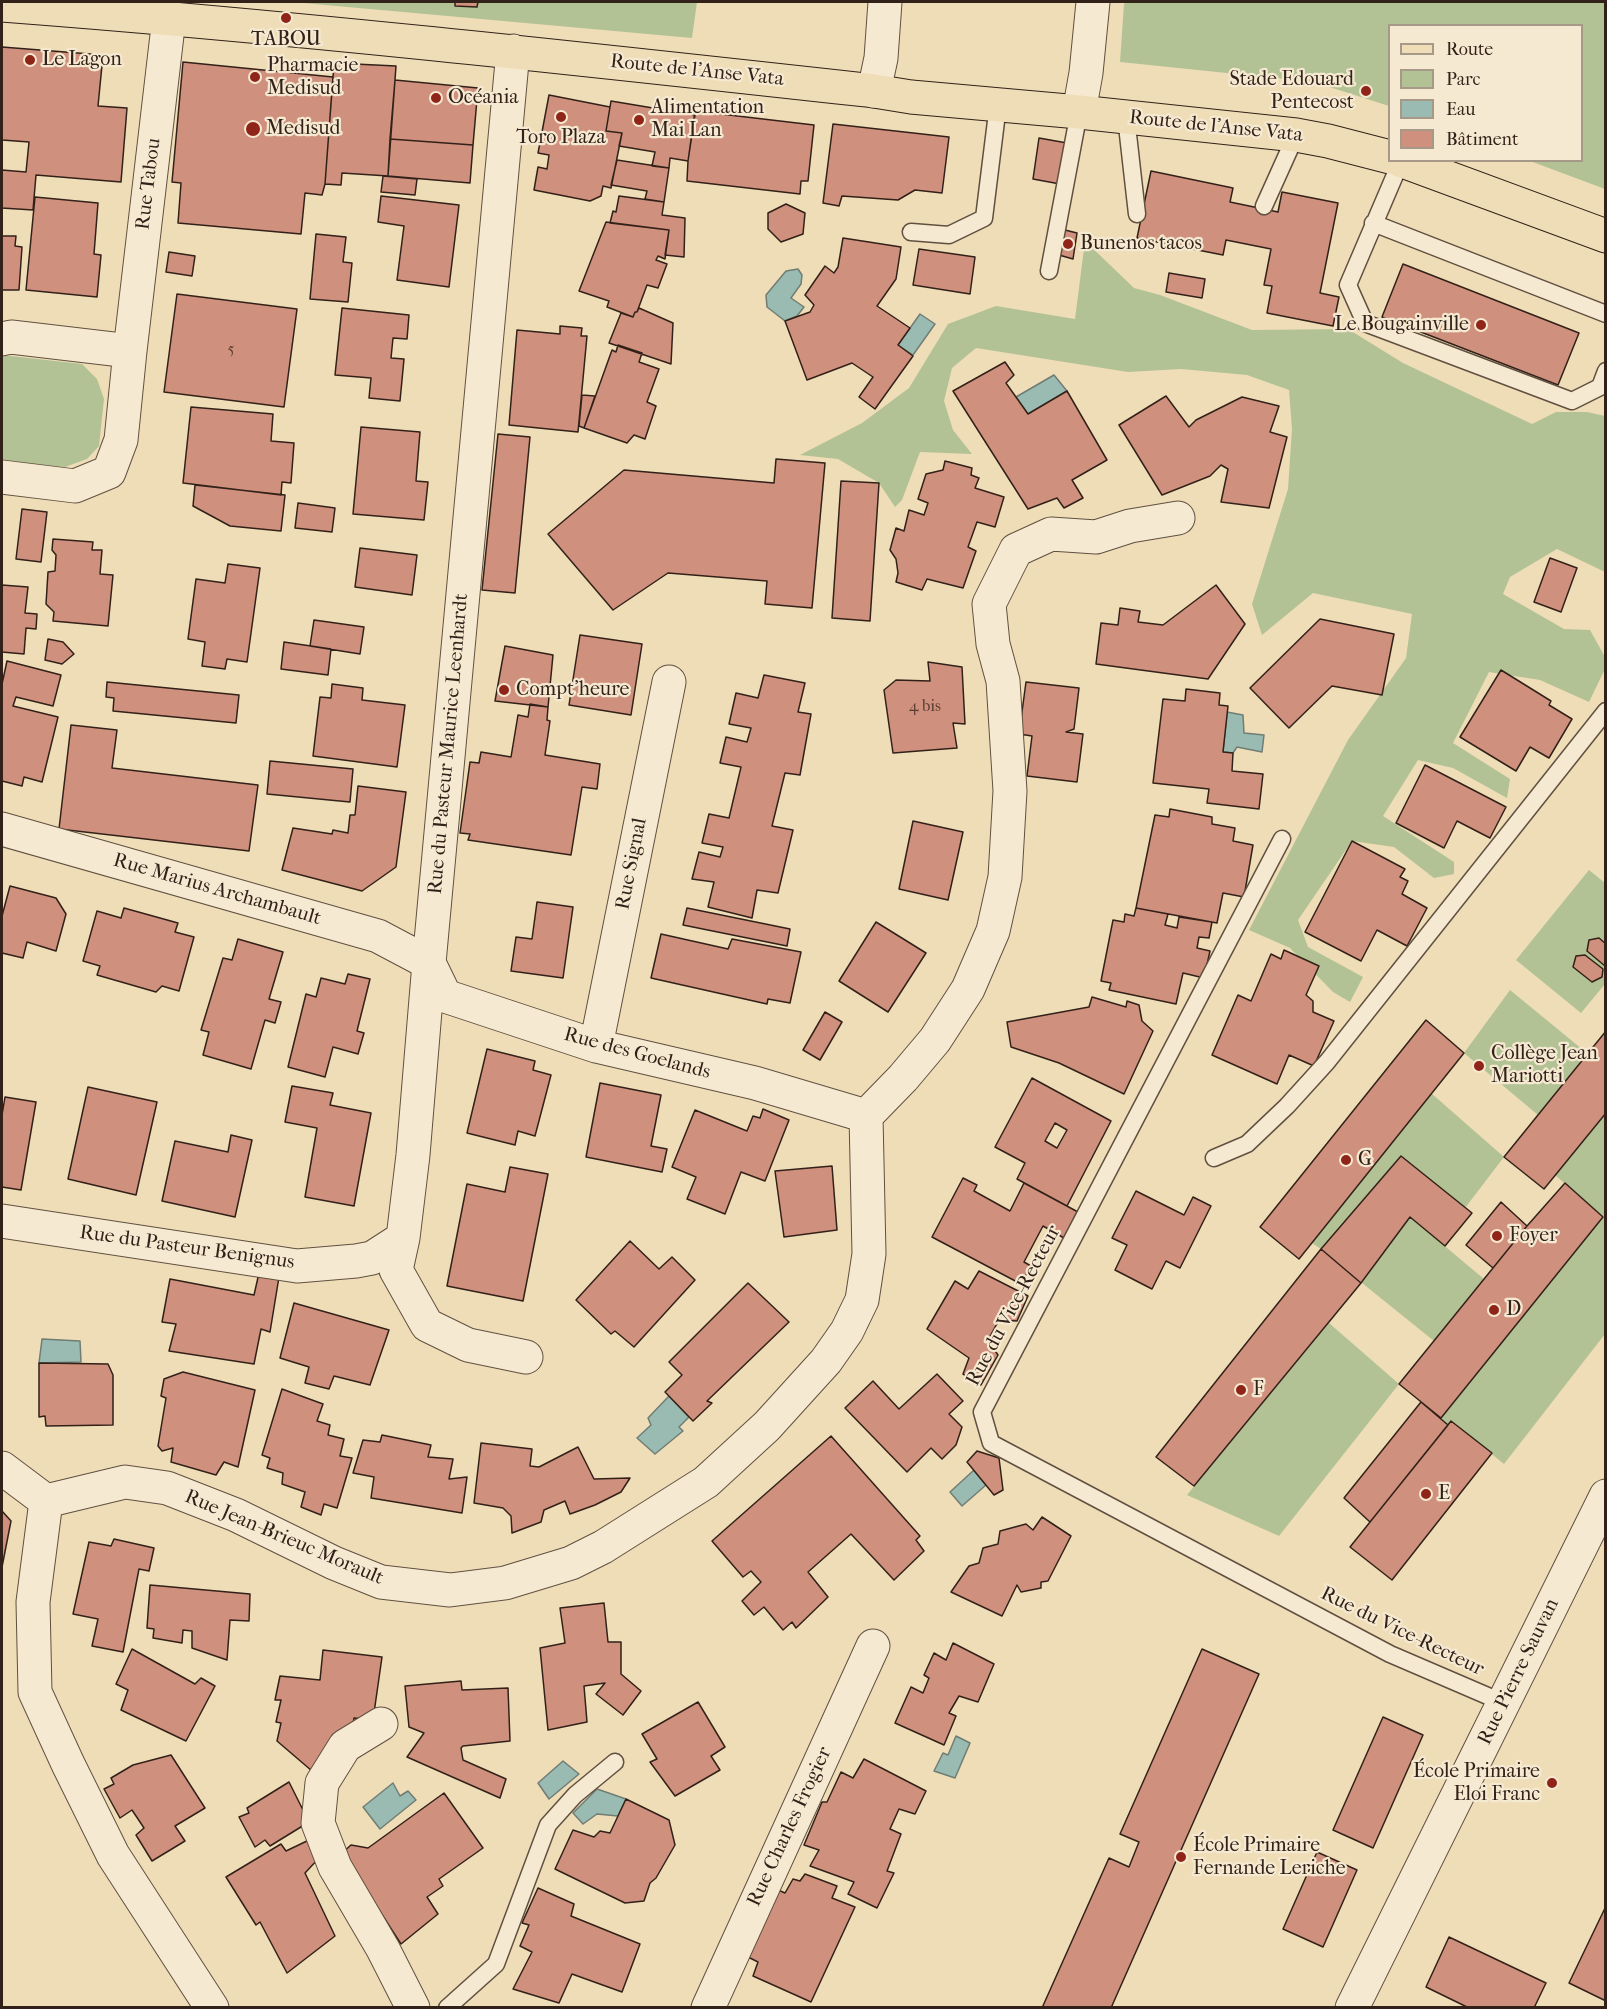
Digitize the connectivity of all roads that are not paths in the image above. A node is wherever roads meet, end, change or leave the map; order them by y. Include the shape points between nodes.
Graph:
1 (885, 2) edge
2 (1093, 2) edge
3 (2, 5) edge
4 (169, 18) junction
5 (513, 51) junction
6 (874, 91) junction
7 (998, 105) junction
8 (1079, 111) junction
9 (1126, 117) junction
10 (1296, 135) junction
11 (1388, 157) edge
12 (1401, 162) edge
13 (1404, 162) edge
14 (1264, 206) dead end
15 (1137, 214) dead end
16 (1373, 223) junction
17 (911, 231) dead end
18 (1605, 236) edge
19 (1049, 271) dead end
20 (1605, 314) edge
21 (2, 339) edge
22 (130, 351) junction
23 (1605, 371) edge
24 (2, 477) edge
25 (1178, 518) dead end
26 (669, 682) dead end
27 (1605, 711) edge
28 (2, 829) edge
29 (1282, 839) dead end
30 (429, 963) junction
31 (596, 1046) junction
32 (866, 1116) junction
33 (1214, 1158) dead end
34 (2, 1221) edge
35 (403, 1238) junction
36 (526, 1357) dead end
37 (2, 1468) edge
38 (1605, 1496) edge
39 (46, 1501) junction
40 (873, 1646) dead end
41 (1504, 1703) junction
42 (381, 1724) dead end
43 (615, 1762) dead end
44 (212, 2007) edge
45 (413, 2007) edge
46 (447, 2007) edge
47 (708, 2007) edge
48 (1352, 2007) edge

1 - 6 street
2 - 8 street
3 - 4 main road, Route de l'Anse Vata
4 - 5 main road, Route de l'Anse Vata
4 - 22 street, Rue Tabou
5 - 6 main road, Route de l'Anse Vata
5 - 30 street, Rue du Pasteur Maurice Leenhardt
6 - 7 main road, Route de l'Anse Vata
7 - 8 main road, Route de l'Anse Vata
7 - 17 lane via 984,218 949,235
8 - 9 main road, Route de l'Anse Vata
8 - 19 lane
9 - 10 main road, Route de l'Anse Vata
9 - 15 lane
10 - 11 main road, Route de l'Anse Vata
10 - 14 lane
12 - 16 lane
13 - 18 main road
16 - 20 lane
16 - 23 lane via 1348,285 1365,323 1572,401 1600,387
21 - 22 street
22 - 24 street, Rue Tabou via 122,441 109,472 75,486
25 - 32 street via 1130,526 1096,537 1051,534 1016,550 989,604 993,644 1003,681 1010,791 1005,877 993,931 968,989 935,1040
26 - 31 street, Rue Signal
27 - 33 lane via 1327,1062 1247,1144
28 - 30 street, Rue Marius Archambault via 378,936
29 - 41 lane, Rue du Vice-Recteur via 982,1413 990,1443 1390,1654
30 - 31 street, Rue des Goelands via 445,996
30 - 35 street, Rue du Pasteur Maurice Leenhardt
31 - 32 street, Rue des Goelands via 755,1083
32 - 39 street, Rue Jean-Brieuc Morault via 869,1254 862,1300 847,1331 826,1361 767,1426 706,1482 571,1563 505,1583 450,1590 381,1582 236,1515 167,1488 125,1482
34 - 35 street, Rue du Pasteur Benignus via 297,1266 372,1258
35 - 36 street, Rue du Pasteur Maurice Leenhardt via 396,1270 427,1325 468,1345
37 - 39 street
38 - 41 street, Rue Pierre Sauvan
39 - 44 street via 33,1602 35,1692 113,1855
40 - 47 street, Rue Charles Frogier
41 - 48 street, Rue Pierre Sauvan
42 - 45 street via 345,1746 322,1783 318,1824 334,1867
43 - 46 lane via 575,1795 548,1825 496,1965

